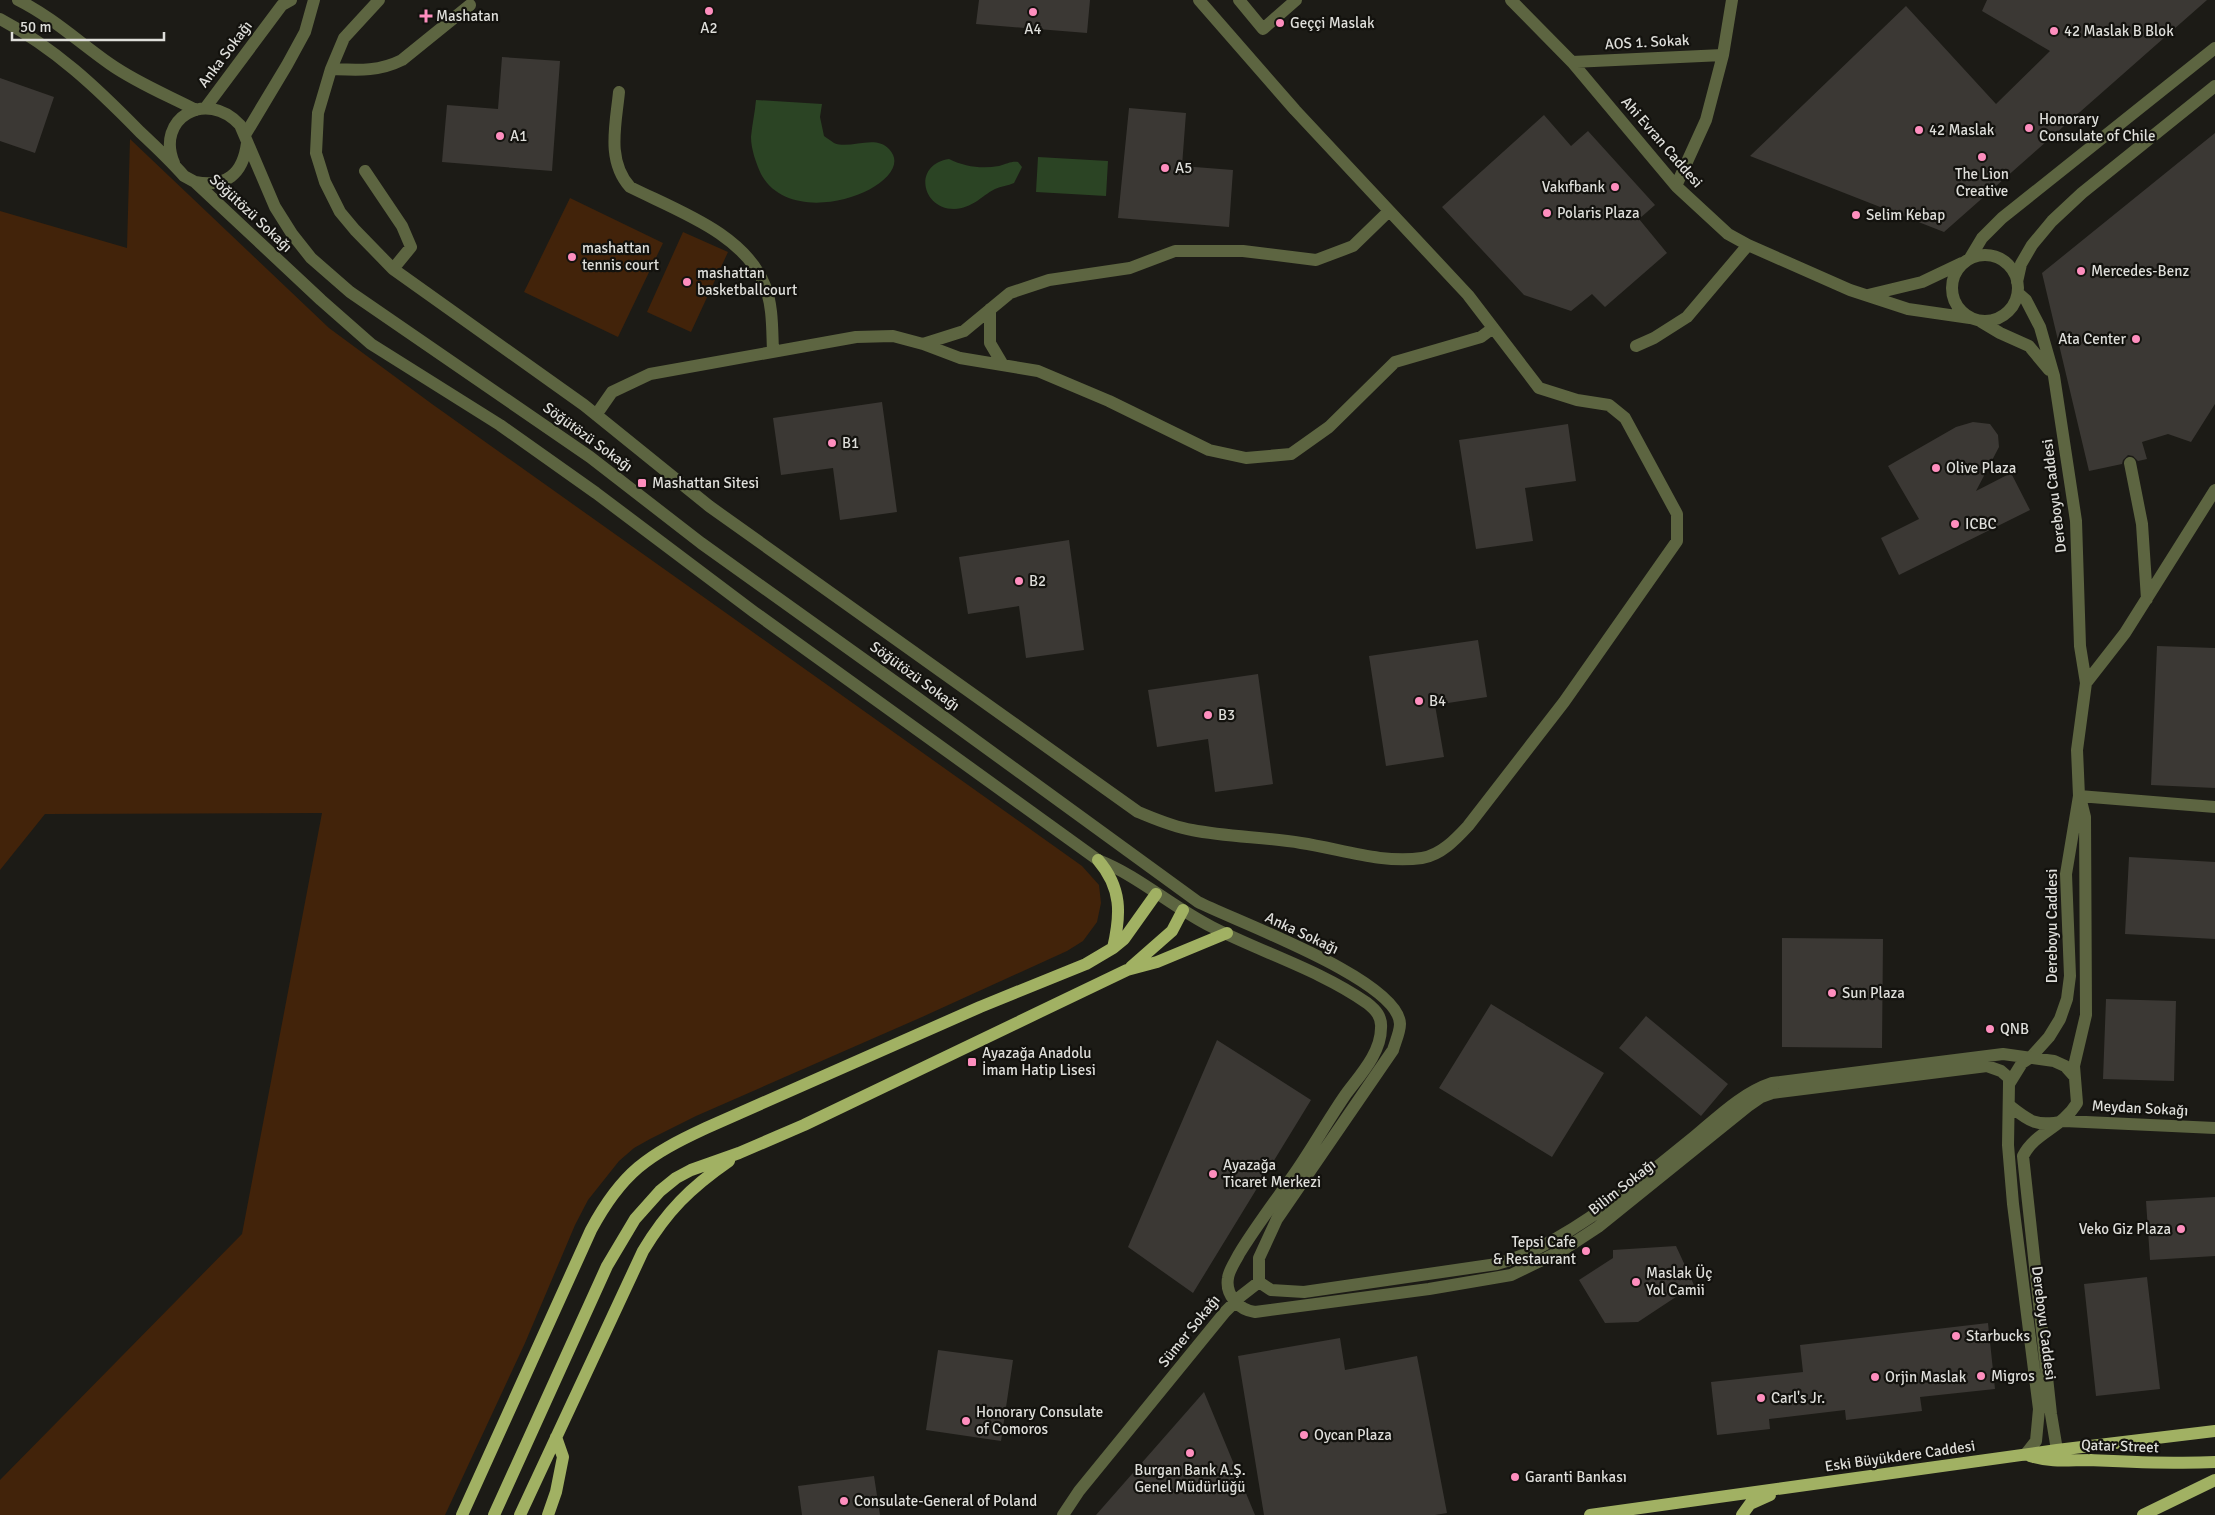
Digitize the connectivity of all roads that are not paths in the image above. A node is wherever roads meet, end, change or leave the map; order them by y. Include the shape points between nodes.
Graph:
1 (18, 0) edge
2 (291, 0) edge
3 (314, 0) edge
4 (379, 0) edge
5 (1198, 0) edge
6 (1239, 0) edge
7 (1296, 0) edge
8 (1511, 0) edge
9 (1732, 0) edge
10 (470, 4) dead end
11 (0, 19) edge
12 (2215, 48) edge
13 (1723, 55) junction
14 (1572, 62) junction
15 (331, 69) junction
16 (2215, 86) edge
17 (619, 92) dead end
18 (201, 108) junction
19 (246, 139) junction
20 (175, 166) junction
21 (365, 171) dead end
22 (195, 182) junction
23 (1676, 186) junction
24 (1389, 211) junction
25 (1748, 246) junction
26 (1967, 260) junction
27 (393, 269) junction
28 (2018, 288) junction
29 (1868, 295) junction
30 (990, 309) junction
31 (1975, 320) junction
32 (1493, 328) junction
33 (923, 344) junction
34 (1636, 346) dead end
35 (773, 351) junction
36 (1003, 366) junction
37 (2054, 376) junction
38 (596, 415) junction
39 (2130, 462) dead end
40 (2215, 490) edge
41 (2147, 599) junction
42 (2086, 683) junction
43 (2079, 796) junction
44 (2215, 807) edge
45 (1098, 860) junction
46 (1178, 887) junction
47 (1156, 894) junction
48 (1183, 910) junction
49 (1227, 933) junction
50 (1113, 948) junction
51 (1128, 970) junction
52 (1382, 1025) joint
53 (2031, 1057) junction
54 (2074, 1076) junction
55 (2009, 1084) junction
56 (2010, 1106) junction
57 (2064, 1121) junction
58 (2215, 1128) edge
59 (739, 1154) junction
60 (1259, 1282) junction
61 (1235, 1302) junction
62 (2215, 1431) edge
63 (556, 1437) junction
64 (2057, 1450) junction
65 (2025, 1455) junction
66 (2215, 1462) edge
67 (2215, 1480) edge
68 (1781, 1489) junction
69 (1612, 1514) edge
70 (462, 1515) edge
71 (494, 1515) edge
72 (520, 1515) edge
73 (548, 1515) edge
74 (1063, 1515) edge
75 (1590, 1515) edge
76 (1742, 1515) edge
77 (2143, 1515) edge

1 - 18 street, Söğütözü Sokağı via 39,11 140,83
2 - 18 street, Anka Sokağı via 282,5
3 - 19 street via 305,32
4 - 15 street via 344,38
5 - 24 street
6 - 7 street via 1264,29
8 - 14 street, Ahi Evran Caddesi
9 - 13 street
10 - 15 street via 392,65 370,70
11 - 20 street, Söğütözü Sokağı via 72,66
12 - 26 street via 2002,218 1982,238
13 - 14 street, AOS 1. Sokak
13 - 23 street via 1706,120
14 - 23 street, Ahi Evran Caddesi
15 - 27 street via 318,113 316,154 340,212
16 - 28 street via 2052,221 2021,264
17 - 35 street via 615,158 623,179 630,186 725,236 743,251 766,287
18 - 19 street, Söğütözü Sokağı via 222,110 232,116 240,124
18 - 20 street via 186,115 172,133 170,150
19 - 22 street via 245,156 231,177 220,183
19 - 46 street, Söğütözü Sokağı via 275,207 292,234 311,258 350,292 590,458 701,543
20 - 22 street, Söğütözü Sokağı
21 - 27 street via 402,226 411,247
22 - 45 street, Söğütözü Sokağı via 370,344 500,425 596,493 754,612
23 - 25 street, Ahi Evran Caddesi via 1728,234
24 - 30 street via 1353,246 1316,260 1242,251 1175,251 1130,268 1050,280 1010,293
24 - 32 street via 1468,295
25 - 29 street, Ahi Evran Caddesi
25 - 34 street via 1687,317
26 - 28 street via 1990,255 1999,258 2008,264
26 - 29 street via 1922,282
26 - 31 street via 1952,280 1952,292 1954,303 1961,312
27 - 38 street
28 - 31 street via 2015,303 2000,318
28 - 37 street, Dereboyu Caddesi via 2040,327
29 - 31 street, Ahi Evran Caddesi via 1908,309
30 - 33 street via 964,330
30 - 36 street via 990,343
31 - 37 street via 2029,346
32 - 36 street via 1481,338 1395,362 1328,427 1291,454 1246,458 1209,450 1109,401 1038,372
32 - 38 street via 1539,388 1609,405 1626,418 1677,514 1678,541 1564,702 1468,826 1437,853 1401,860 1191,830 1138,812 710,506
33 - 35 street via 893,336 856,337
33 - 36 street via 960,358
35 - 38 street via 650,374 612,392
37 - 42 street, Dereboyu Caddesi via 2076,521 2080,646
39 - 41 street via 2142,524
40 - 41 street
41 - 42 street via 2126,633
42 - 43 street, Dereboyu Caddesi via 2077,750
43 - 44 street
43 - 53 street, Dereboyu Caddesi via 2066,874 2070,976 2067,999 2049,1037
43 - 54 street via 2085,817 2086,1015
45 - 47 street, Söğütözü Sokağı via 1128,874
45 - 50 main road via 1113,881 1119,911
46 - 47 street
46 - 48 street
46 - 60 street, Anka Sokağı via 1207,907 1293,944 1369,986 1390,1004 1400,1023 1393,1050 1277,1219 1259,1258
47 - 48 street, Anka Sokağı
47 - 50 main road via 1133,927
48 - 49 street, Anka Sokağı
48 - 51 main road via 1172,931
49 - 51 main road via 1157,962
49 - 52 street, Anka Sokağı via 1355,995 1378,1012
50 - 70 main road via 1086,964 980,1007 706,1128 667,1146 639,1165 618,1186 591,1230
51 - 59 main road
52 - 61 street, Sümer Sokağı via 1381,1037 1371,1058 1231,1269 1228,1289
53 - 54 street via 2054,1061 2065,1066
53 - 55 street, Dereboyu Caddesi via 2022,1063
53 - 60 street, Bilim Sokağı via 2003,1054 1760,1086 1592,1215 1543,1246 1502,1263 1304,1292 1271,1290
54 - 57 street via 2078,1089 2077,1103
55 - 56 street, Dereboyu Caddesi
55 - 61 street, Bilim Sokağı via 2009,1078 2001,1071 1987,1066 1772,1093 1748,1106 1598,1227 1563,1250 1511,1275 1261,1311 1245,1310
56 - 57 street via 2035,1123
56 - 65 street, Dereboyu Caddesi via 2008,1145 2013,1204 2038,1410 2036,1441
57 - 58 street, Meydan Sokağı
57 - 64 street, Dereboyu Caddesi via 2028,1147 2023,1156
59 - 63 main road via 679,1200 658,1226 624,1288
59 - 71 main road via 708,1163 676,1178 647,1204 620,1242 596,1288
60 - 61 street
61 - 74 street, Sümer Sokağı
62 - 64 main road, Eski Büyükdere Caddesi
63 - 72 main road
63 - 73 main road via 563,1457
64 - 65 main road, Eski Büyükdere Caddesi
65 - 66 main road, Qatar Street via 2047,1462
65 - 68 main road, Eski Büyükdere Caddesi
67 - 77 main road
68 - 69 main road, Eski Büyükdere Caddesi
68 - 76 main road via 1750,1504
69 - 75 main road, Eski Büyükdere Caddesi

